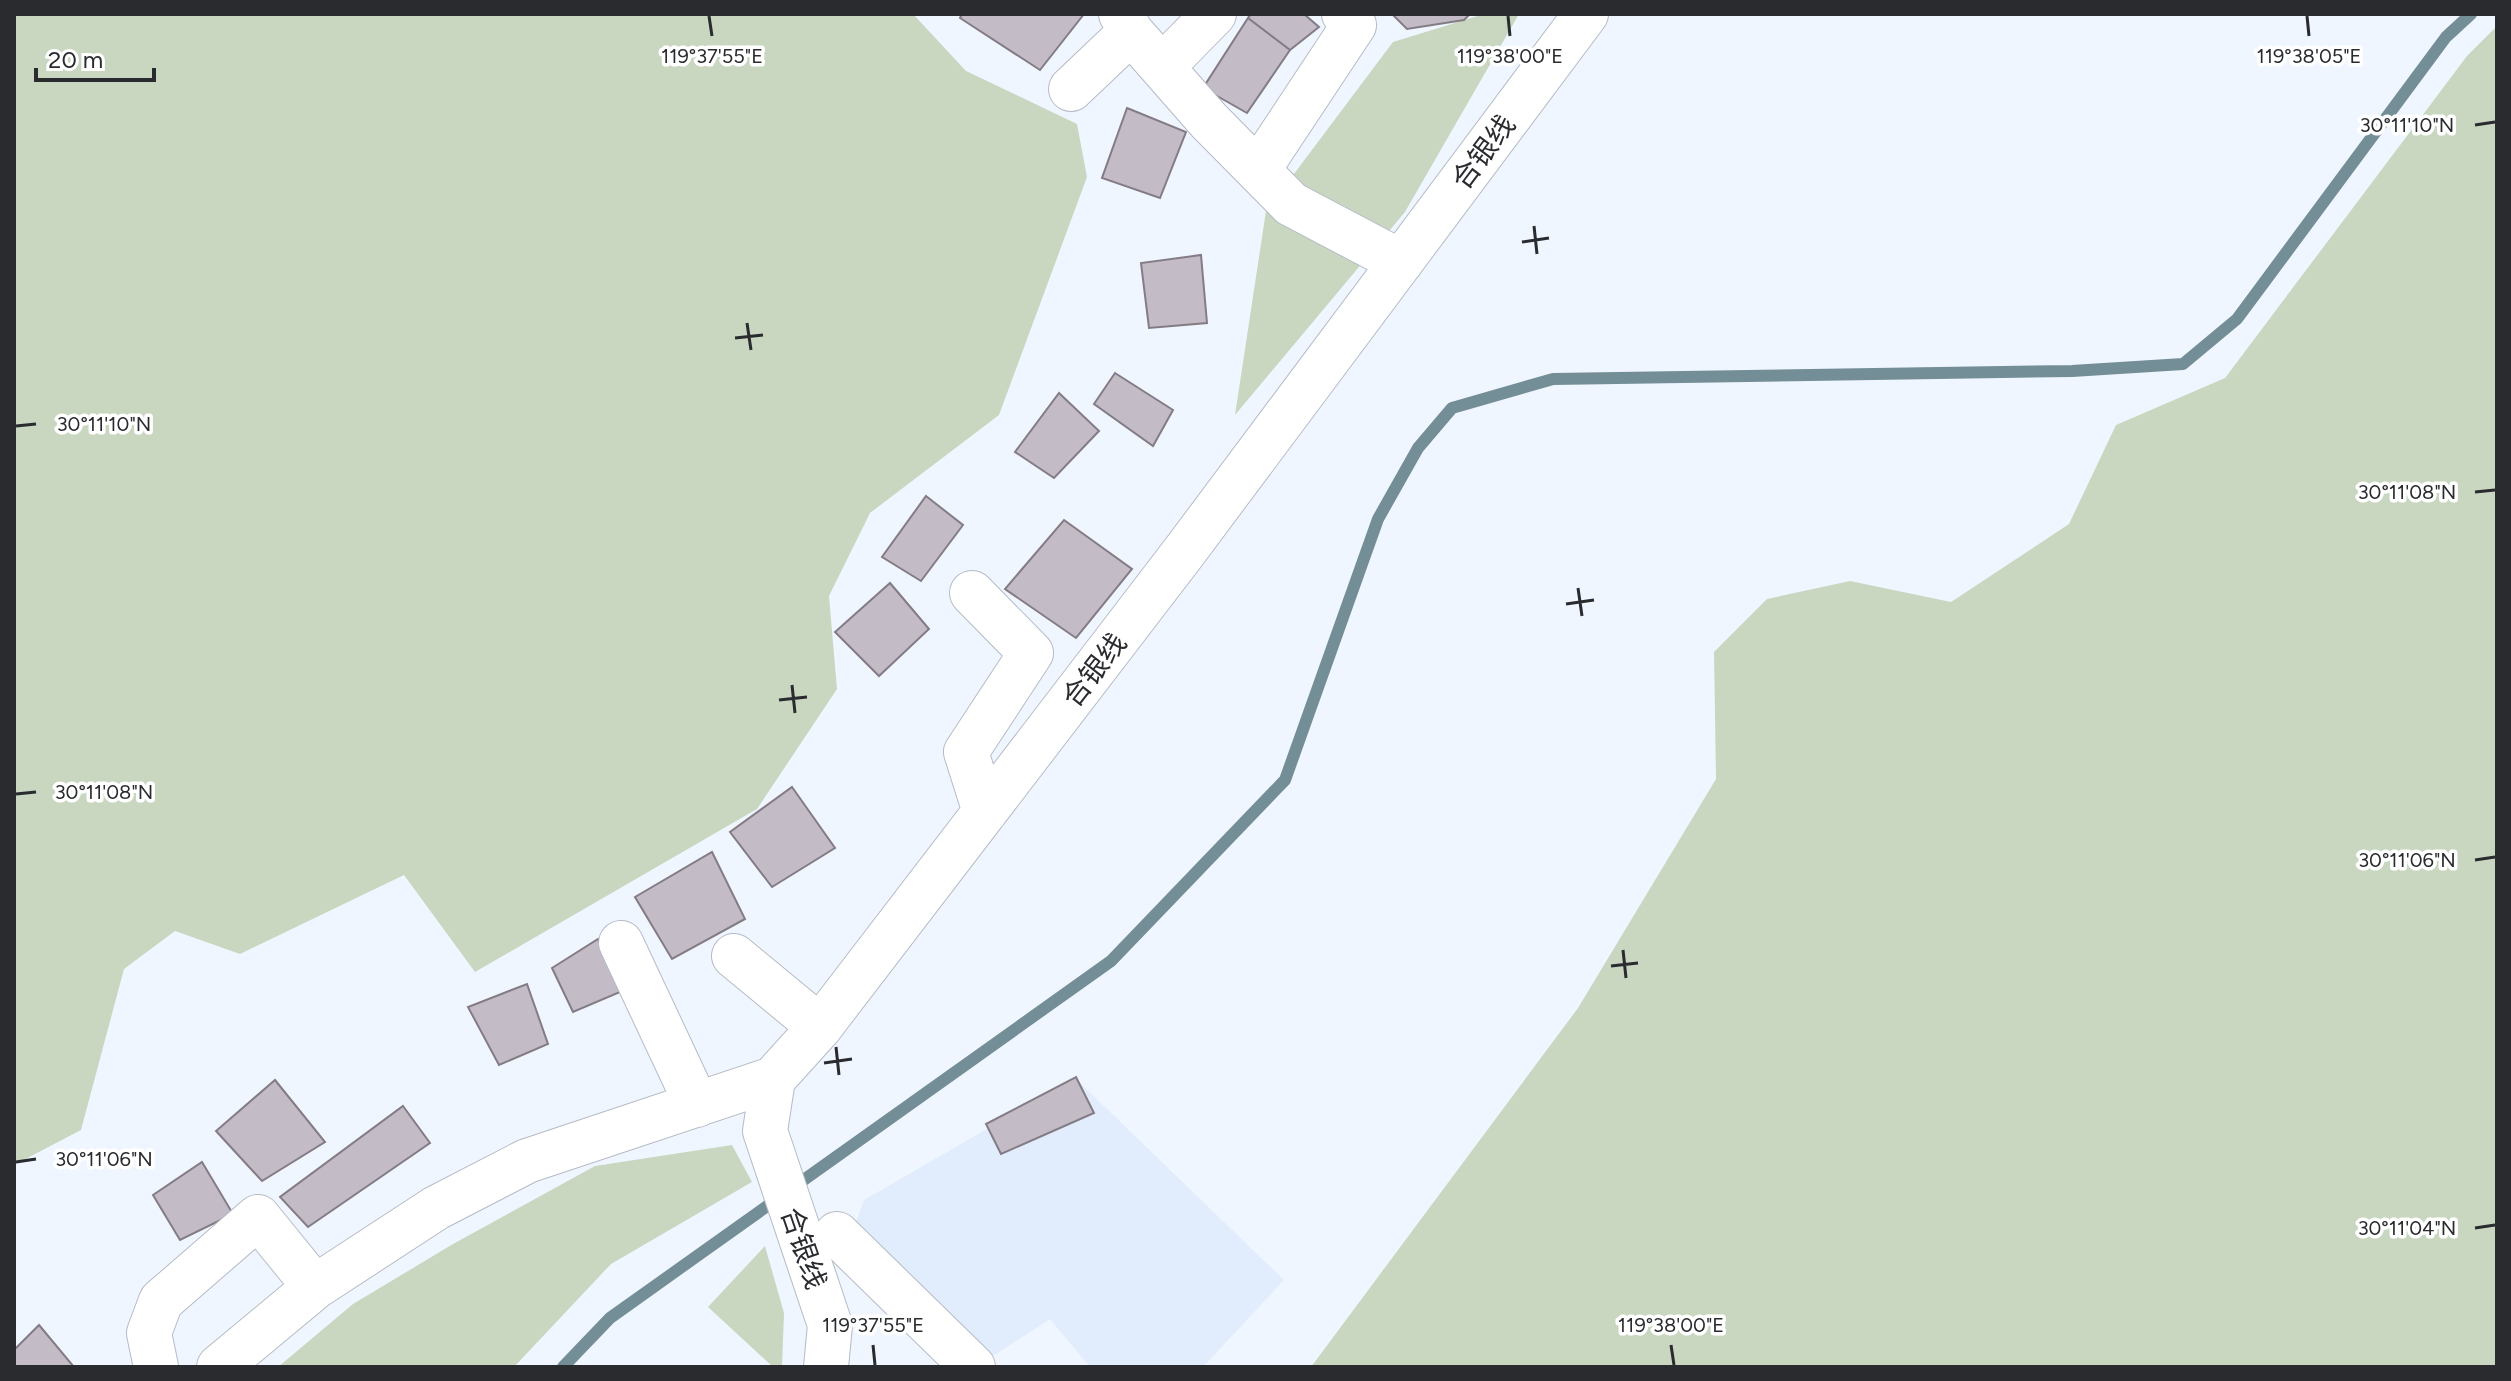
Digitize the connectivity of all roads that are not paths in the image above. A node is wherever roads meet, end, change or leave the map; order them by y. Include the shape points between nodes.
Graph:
1 (1214, 14) edge
2 (1344, 14) edge
3 (1586, 14) edge
4 (1126, 23) edge
5 (1162, 67) junction
6 (1071, 89) dead end
7 (1258, 170) junction
8 (1401, 262) junction
9 (972, 593) dead end
10 (985, 812) junction
11 (621, 943) dead end
12 (734, 956) dead end
13 (820, 1027) junction
14 (773, 1079) junction
15 (697, 1105) junction
16 (837, 1234) dead end
17 (315, 1287) junction
18 (156, 1367) edge
19 (219, 1367) edge
20 (826, 1367) edge
21 (973, 1367) edge

1 - 5 street
2 - 7 street via 1354,25
3 - 8 street, 合银线
4 - 5 street
4 - 6 street
5 - 7 street
7 - 8 street via 1291,204
8 - 10 street, 合银线
9 - 10 street via 1031,653 966,752
10 - 13 street, 合银线
11 - 15 street
12 - 13 street
13 - 14 street, 合银线
14 - 15 street
14 - 20 street, 合银线 via 765,1131 830,1325
15 - 17 street via 527,1161 436,1208
16 - 21 street
17 - 18 street via 258,1217 161,1301 149,1333
17 - 19 street

